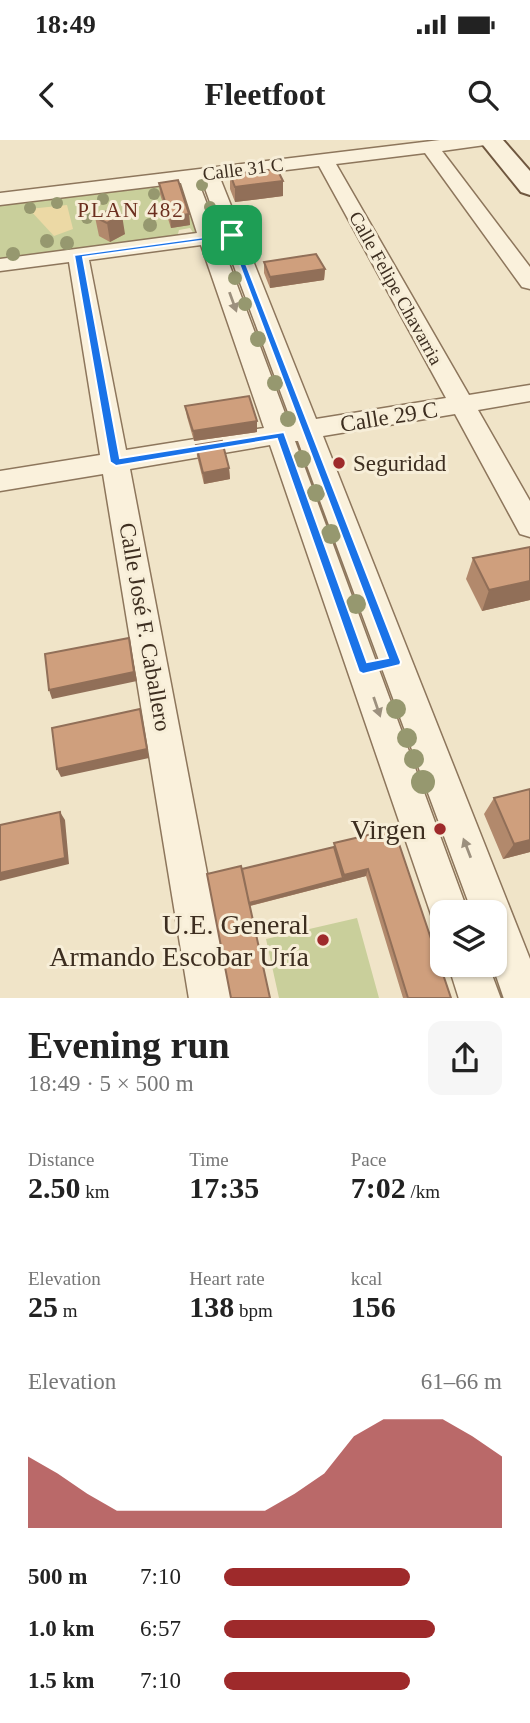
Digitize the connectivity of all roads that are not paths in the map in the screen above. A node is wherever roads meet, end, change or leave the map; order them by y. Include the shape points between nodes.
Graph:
1 (485, 140) edge
2 (491, 140) edge
3 (430, 147) junction
4 (325, 159) junction
5 (198, 175) junction
6 (530, 187) edge
7 (0, 199) edge
8 (221, 236) junction
9 (78, 255) junction
10 (0, 265) edge
11 (530, 282) edge
12 (530, 393) edge
13 (462, 405) junction
14 (294, 433) junction
15 (116, 462) junction
16 (0, 481) edge
17 (530, 526) edge
18 (395, 662) junction
19 (363, 669) junction
20 (445, 900) edge
21 (487, 900) edge
22 (507, 952) edge
23 (472, 977) edge
24 (210, 998) edge
25 (480, 998) edge
26 (525, 998) edge

1 - 3 street, Calle 31 C
2 - 6 street
3 - 4 street, Calle 31 C
3 - 11 street
4 - 5 street, Calle 31 C
4 - 13 street, Calle Felipe Chavarria
5 - 7 street, Calle 31 C
5 - 8 street
8 - 9 street
8 - 14 street
9 - 10 street
9 - 15 street, Calle José F. Caballero
12 - 13 street, Calle 29 C
13 - 14 street, Calle 29 C
13 - 17 street, Calle Felipe Chavarria
14 - 15 street, Calle 29 C
14 - 18 street
14 - 19 street
15 - 16 street, Calle 29 C
15 - 24 street, Calle José F. Caballero
18 - 19 street
21 -> 18 street
19 -> 20 street
22 - 26 street
23 - 25 street

